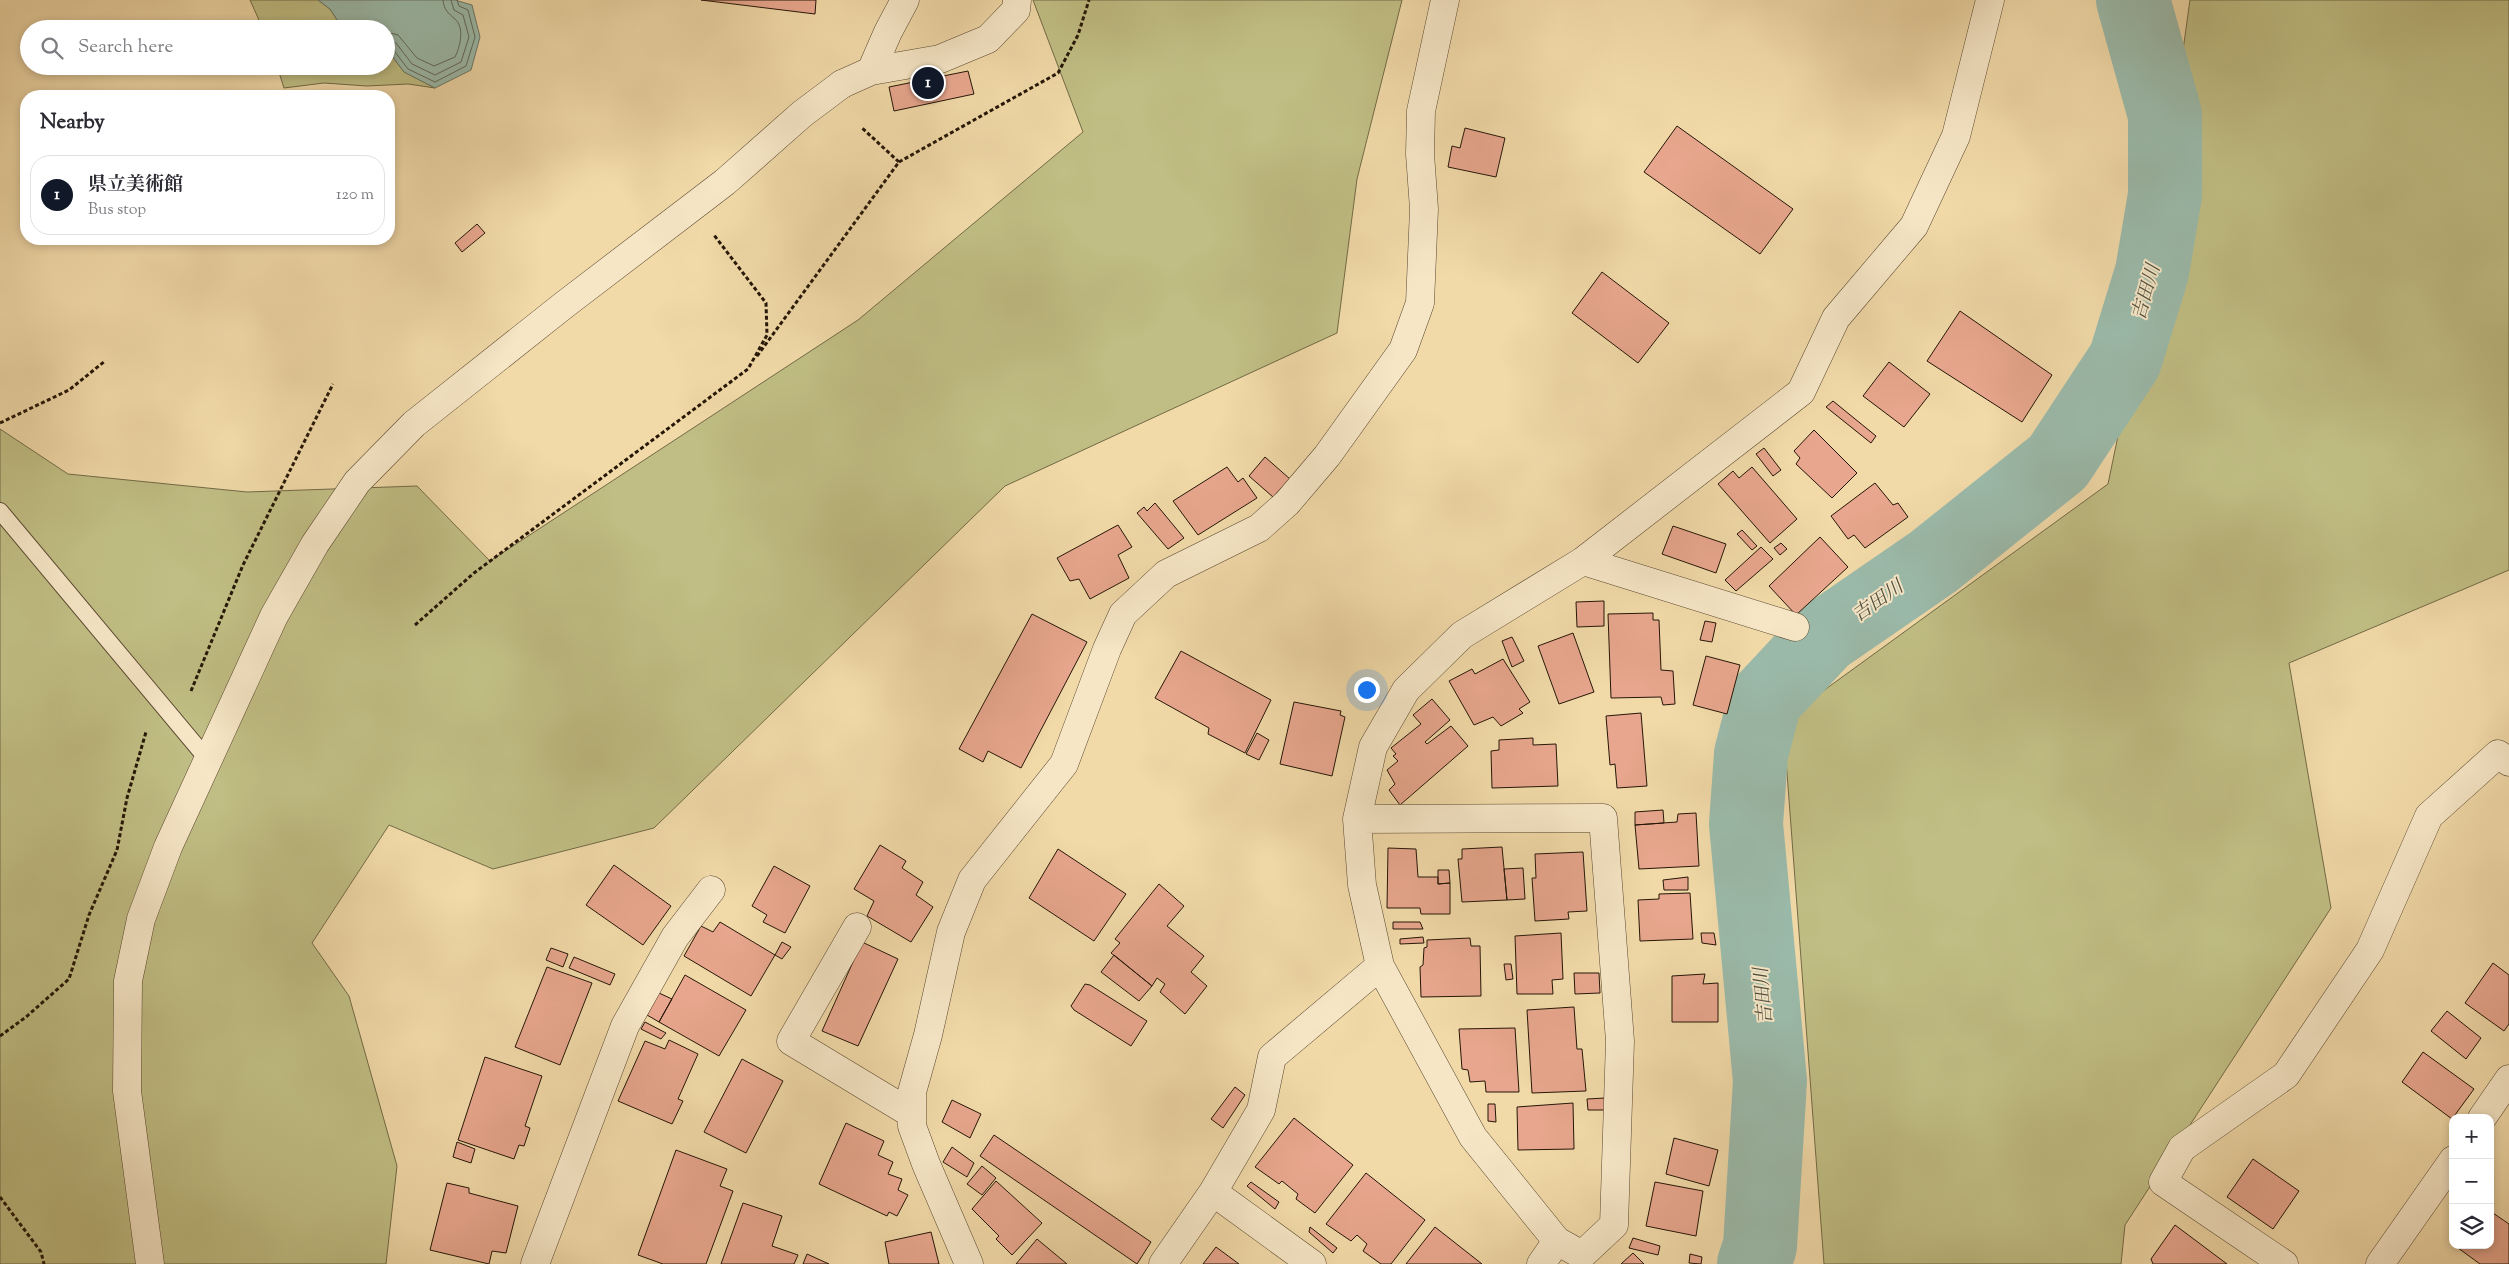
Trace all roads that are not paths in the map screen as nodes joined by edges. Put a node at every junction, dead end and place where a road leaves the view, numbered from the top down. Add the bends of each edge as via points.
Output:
1 (905, 0) edge
2 (1017, 0) edge
3 (1445, 0) edge
4 (1990, 0) edge
5 (871, 71) junction
6 (0, 511) edge
7 (1583, 561) junction
8 (1795, 627) dead end
9 (208, 760) junction
10 (2509, 762) edge
11 (1357, 820) junction
12 (711, 890) dead end
13 (857, 927) dead end
14 (1380, 966) junction
15 (2509, 1079) edge
16 (912, 1114) junction
17 (2485, 1114) edge
18 (2449, 1166) edge
19 (1213, 1192) junction
20 (1556, 1241) junction
21 (150, 1264) edge
22 (535, 1264) edge
23 (969, 1264) edge
24 (1163, 1264) edge
25 (1312, 1264) edge
26 (1540, 1264) edge
27 (2284, 1264) edge
28 (2380, 1264) edge

1 - 5 street
2 - 5 street via 1016,10 988,39 940,59
3 - 16 street via 1421,111 1424,209 1420,303 1403,350 1327,456 1280,509 1259,528 1166,574 1123,614 1106,649 1064,764 972,880 951,932 912,1092
4 - 7 street via 1956,136 1914,226 1836,318 1801,392
5 - 9 street via 842,84 802,114 725,182 414,424 356,482 315,544 274,616
6 - 9 lane
7 - 8 street
7 - 11 street via 1462,635 1406,690 1373,748
9 - 21 street via 168,847 141,919 128,981 126,1091
10 - 27 street via 2498,754 2429,816 2370,950 2286,1075 2182,1148 2163,1182
11 - 14 street via 1362,886
11 - 20 street via 1603,818 1620,1041 1614,1225 1582,1255
12 - 22 street via 675,937 625,1026
13 - 16 street via 791,1041
14 - 19 street via 1272,1057 1261,1110
14 - 20 street via 1473,1137
15 - 17 street
16 - 23 street via 912,1126 926,1164
18 - 28 street
19 - 24 street
19 - 25 street
20 - 26 street

